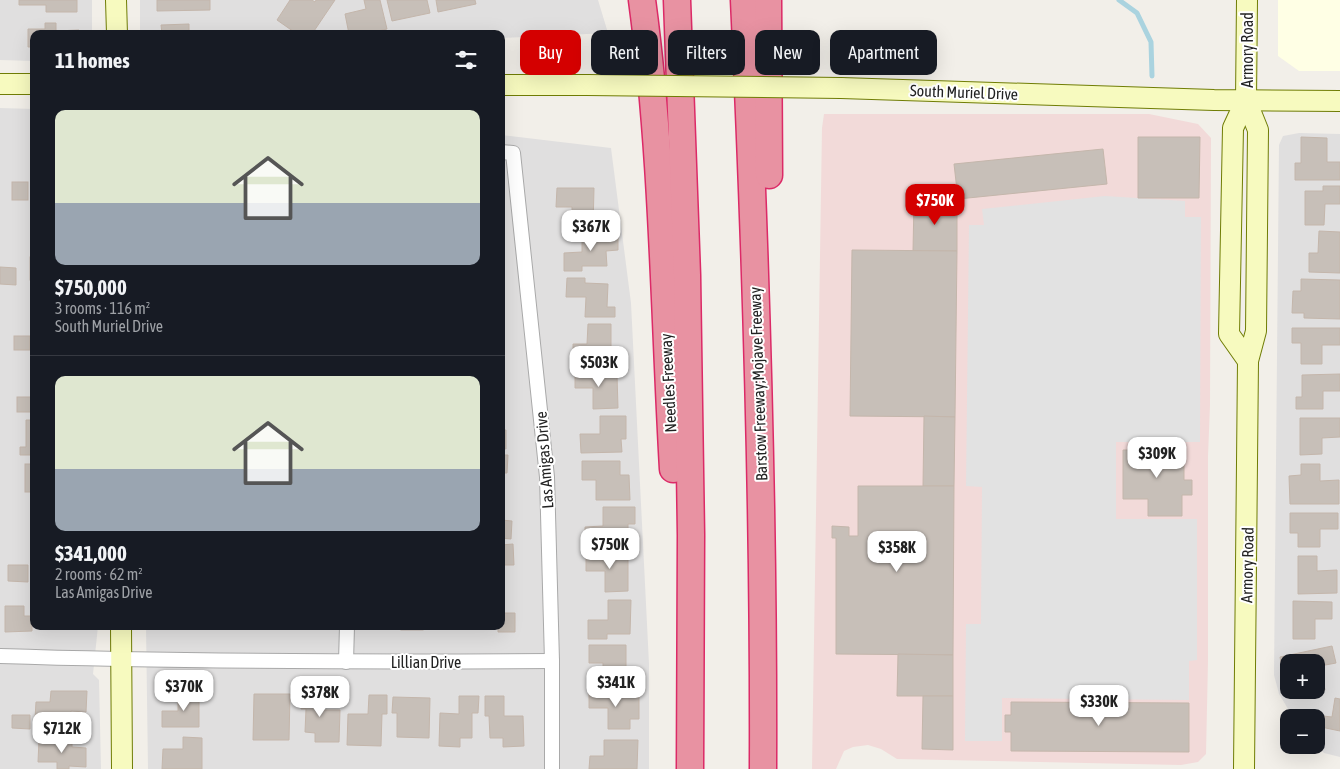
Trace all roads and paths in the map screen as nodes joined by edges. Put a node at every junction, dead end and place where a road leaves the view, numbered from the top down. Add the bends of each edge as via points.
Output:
1 (116, 0) edge
2 (642, 0) edge
3 (677, 0) edge
4 (744, 0) edge
5 (768, 0) edge
6 (1247, 0) edge
7 (117, 30) edge
8 (0, 84) edge
9 (30, 84) edge
10 (505, 85) edge
11 (1246, 100) junction
12 (1340, 101) edge
13 (507, 152) edge
14 (1248, 361) junction
15 (763, 588) junction
16 (121, 630) edge
17 (346, 630) edge
18 (0, 656) edge
19 (121, 660) junction
20 (552, 661) junction
21 (346, 662) junction
22 (690, 768) edge
23 (122, 769) edge
24 (552, 769) edge
25 (763, 769) edge
26 (1244, 769) edge

1 - 7 main road
2 - 22 highway, Needles Freeway via 657,160
3 - 22 highway via 687,275
4 - 15 highway, Barstow Freeway;Mojave Freeway
5 - 15 highway via 769,229
6 - 11 main road, Armory Road
8 - 9 main road
10 - 11 main road, South Muriel Drive, bridge via 840,88
11 - 12 main road, South Muriel Drive
11 - 14 main road, Armory Road via 1258,130 1256,331
11 - 14 main road, Armory Road via 1233,128 1229,334
13 - 20 street, Las Amigas Drive via 547,477
14 - 26 main road, Armory Road
15 - 25 highway, Barstow Freeway;Mojave Freeway
16 - 19 main road
17 - 21 street
18 - 19 street, Lillian Drive
19 - 21 street, Lillian Drive
19 - 23 main road
20 - 21 street, Lillian Drive
20 - 24 street, Las Amigas Drive

